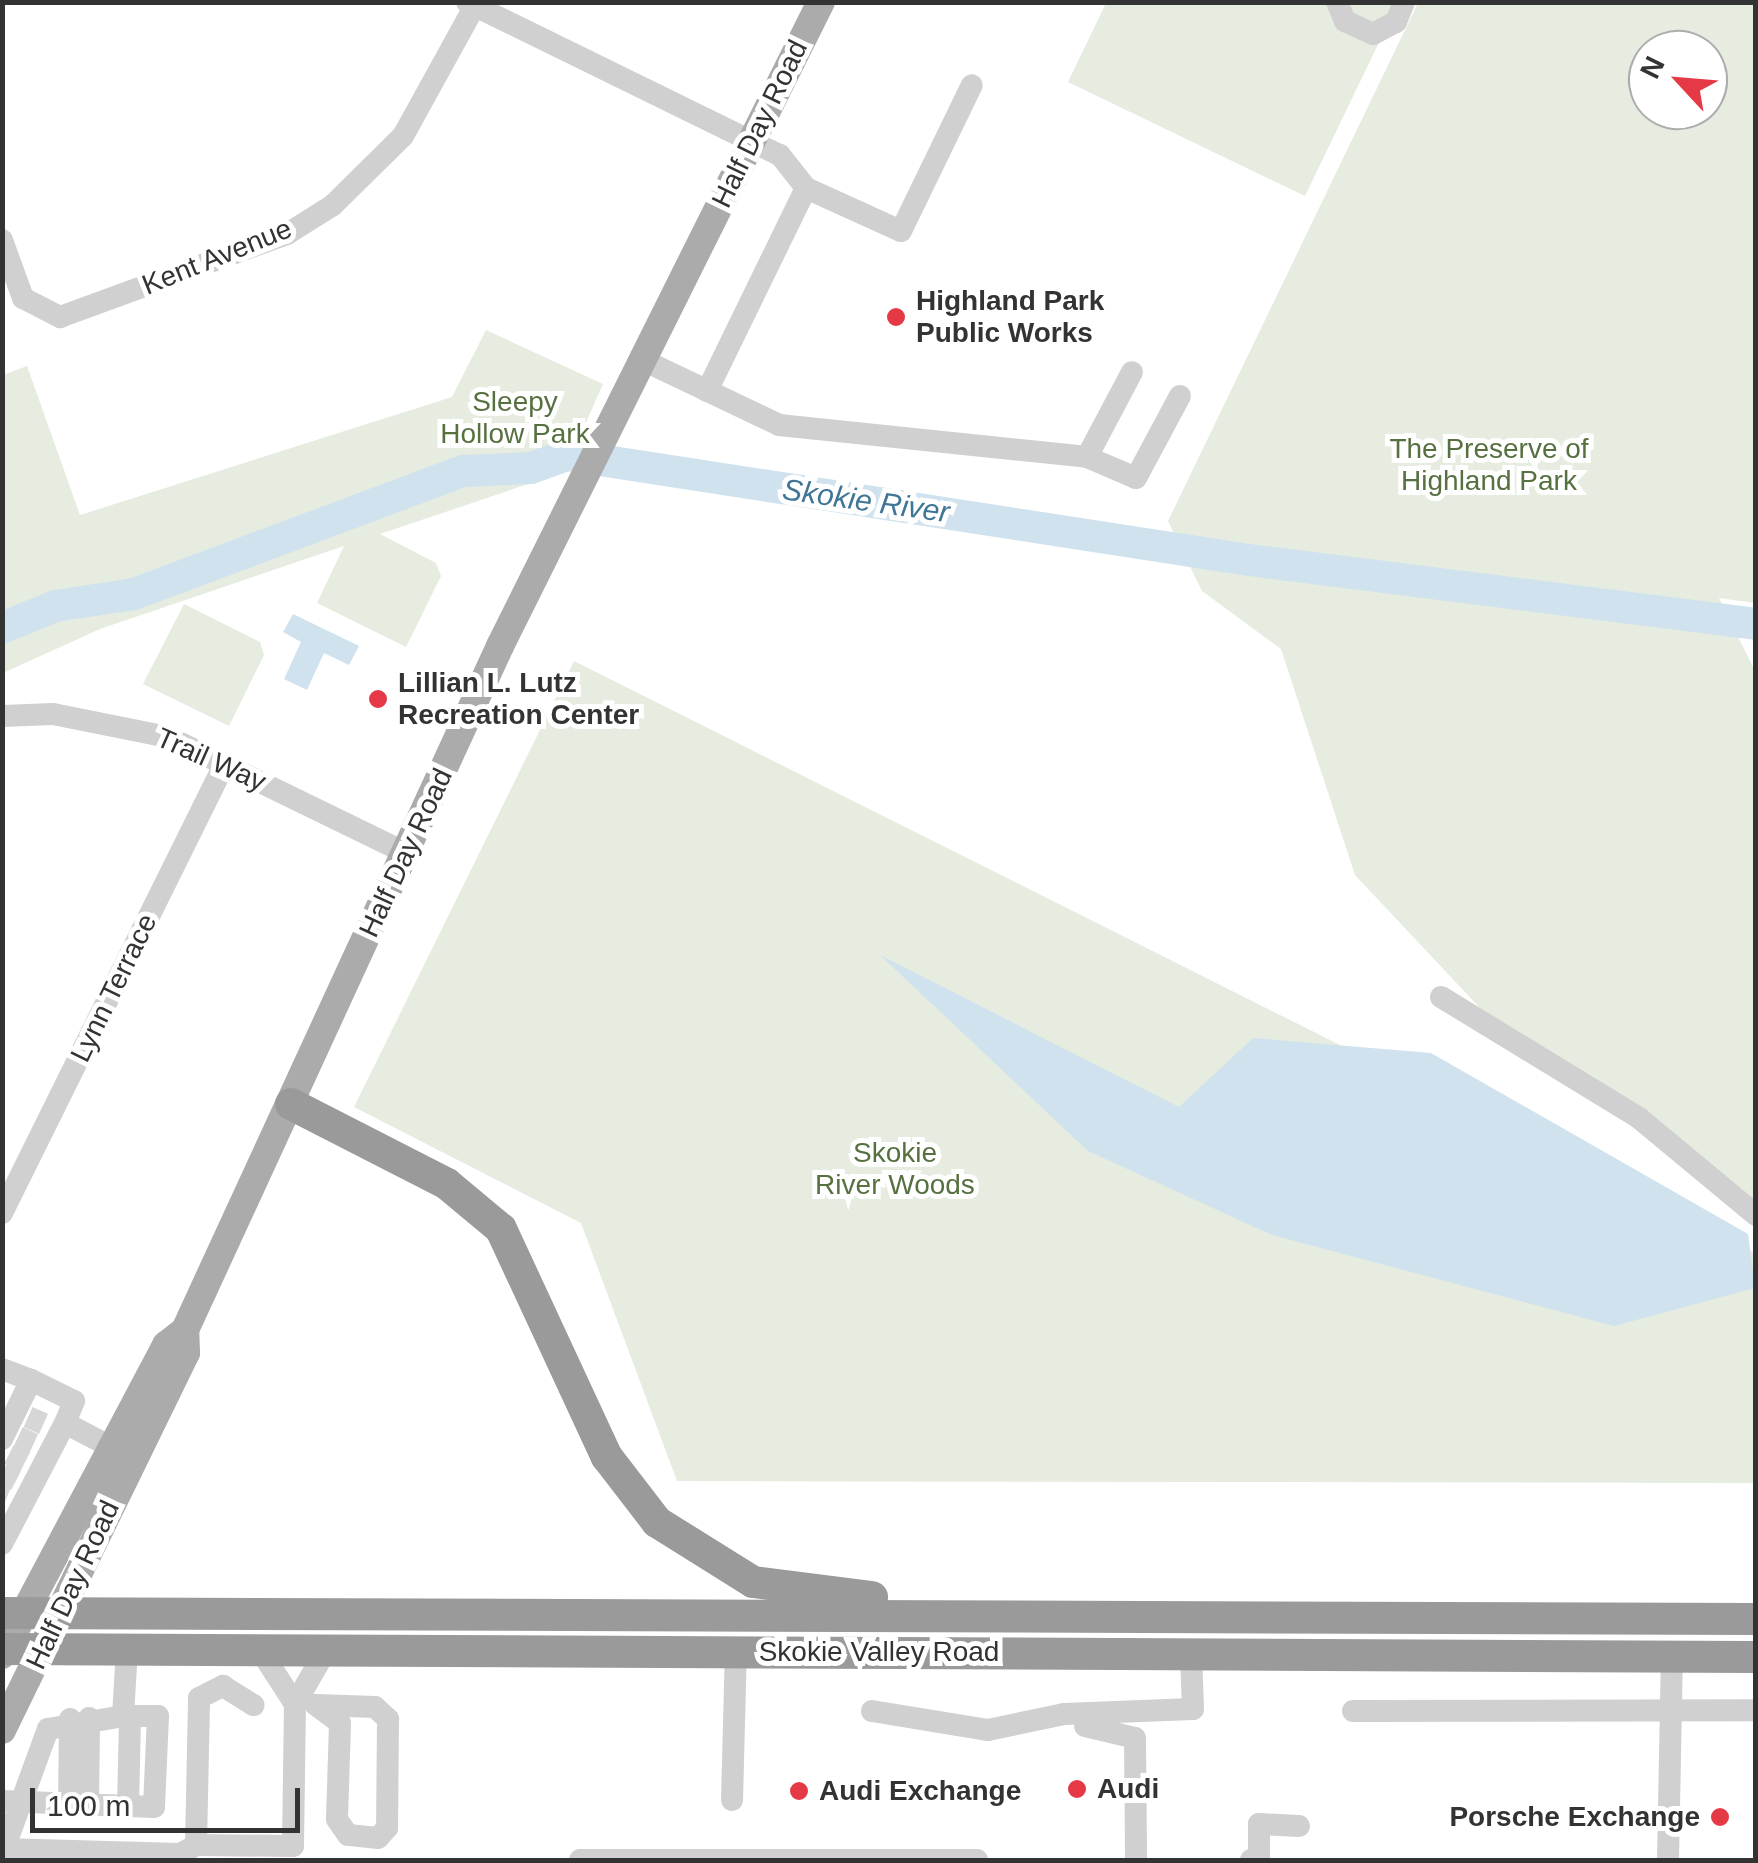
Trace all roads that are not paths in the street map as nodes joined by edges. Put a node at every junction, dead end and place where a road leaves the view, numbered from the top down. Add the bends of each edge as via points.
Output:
1 (821, 2) edge
2 (1337, 2) edge
3 (1404, 2) edge
4 (473, 4) edge
5 (972, 86) dead end
6 (752, 142) junction
7 (806, 188) junction
8 (2, 240) edge
9 (643, 360) junction
10 (1132, 372) dead end
11 (708, 391) junction
12 (1180, 396) dead end
13 (1087, 457) junction
14 (2, 716) edge
15 (225, 763) junction
16 (406, 852) junction
17 (1441, 996) dead end
18 (291, 1104) junction
19 (2, 1212) edge
20 (1756, 1215) edge
21 (185, 1330) junction
22 (2, 1369) edge
23 (30, 1380) junction
24 (114, 1448) junction
25 (22, 1469) edge
26 (30, 1613) edge
27 (1141, 1618) junction
28 (1756, 1619) edge
29 (45, 1649) junction
30 (126, 1650) junction
31 (260, 1650) junction
32 (326, 1650) junction
33 (4, 1651) edge
34 (736, 1652) junction
35 (1190, 1654) junction
36 (1672, 1657) junction
37 (1756, 1657) edge
38 (254, 1705) dead end
39 (306, 1705) junction
40 (1353, 1710) dead end
41 (1675, 1710) junction
42 (1756, 1710) edge
43 (872, 1711) dead end
44 (126, 1716) junction
45 (79, 1719) junction
46 (1036, 1722) junction
47 (2, 1730) edge
48 (732, 1800) dead end
49 (10, 1803) edge
50 (79, 1806) junction
51 (1300, 1826) dead end
52 (196, 1845) junction
53 (3, 1849) edge
54 (580, 1860) edge
55 (977, 1860) edge
56 (1136, 1860) edge
57 (1148, 1860) edge
58 (1251, 1860) edge
59 (1668, 1860) edge

1 - 6 main road, Half Day Road
2 - 3 street via 1345,21 1373,34 1396,22
4 - 6 street
4 - 8 street, Kent Avenue via 403,136 333,205 242,253 60,317 35,311
5 - 7 street via 901,232
6 - 7 street via 780,155
6 - 9 main road, Half Day Road
7 - 11 street
9 - 11 street
9 - 16 main road, Half Day Road
10 - 13 street
11 - 13 street via 778,425
12 - 13 street via 1136,478
14 - 15 street, Trail Way via 116,722
15 - 16 street, Trail Way
15 - 19 street, Lynn Terrace
16 - 18 main road, Half Day Road
17 - 20 street via 1639,1118
18 - 21 main road, Half Day Road
18 - 27 highway via 447,1184 501,1228 608,1457 690,1548 786,1589
21 - 24 main road, Half Day Road via 166,1345
21 - 26 main road, Half Day Road via 186,1353
22 - 23 street
23 - 25 street
23 - 25 street via 74,1401
24 - 25 street
24 - 26 main road, Half Day Road
26 - 27 highway, Skokie Valley Road
26 - 29 main road, Half Day Road
26 - 33 main road, Half Day Road
27 - 28 highway, Skokie Valley Road
29 - 30 highway, Skokie Valley Road
29 - 33 highway, Skokie Valley Road
29 - 47 main road, Half Day Road
30 - 31 highway, Skokie Valley Road
30 - 44 street
31 - 32 highway, Skokie Valley Road
31 - 39 street
32 - 34 highway, Skokie Valley Road
32 - 39 street
34 - 35 highway, Skokie Valley Road
34 - 48 street
35 - 36 highway, Skokie Valley Road
35 - 46 street via 1193,1709
36 - 37 highway, Skokie Valley Road
36 - 41 street
38 - 52 street via 223,1686 199,1698
39 - 39 street via 340,1723 336,1819 348,1835 378,1838 387,1828 388,1719 375,1707
39 - 52 street via 293,1846
40 - 41 street
41 - 42 street
41 - 59 street via 1667,1724
43 - 46 street via 939,1728
44 - 45 street
44 - 50 street via 158,1716 154,1807
45 - 49 street via 36,1744 36,1774
45 - 50 street
46 - 56 street via 1135,1738
49 - 50 street
49 - 53 street
51 - 58 street via 1258,1824 1259,1860
52 - 53 street via 180,1854
54 - 55 street
56 - 57 street

